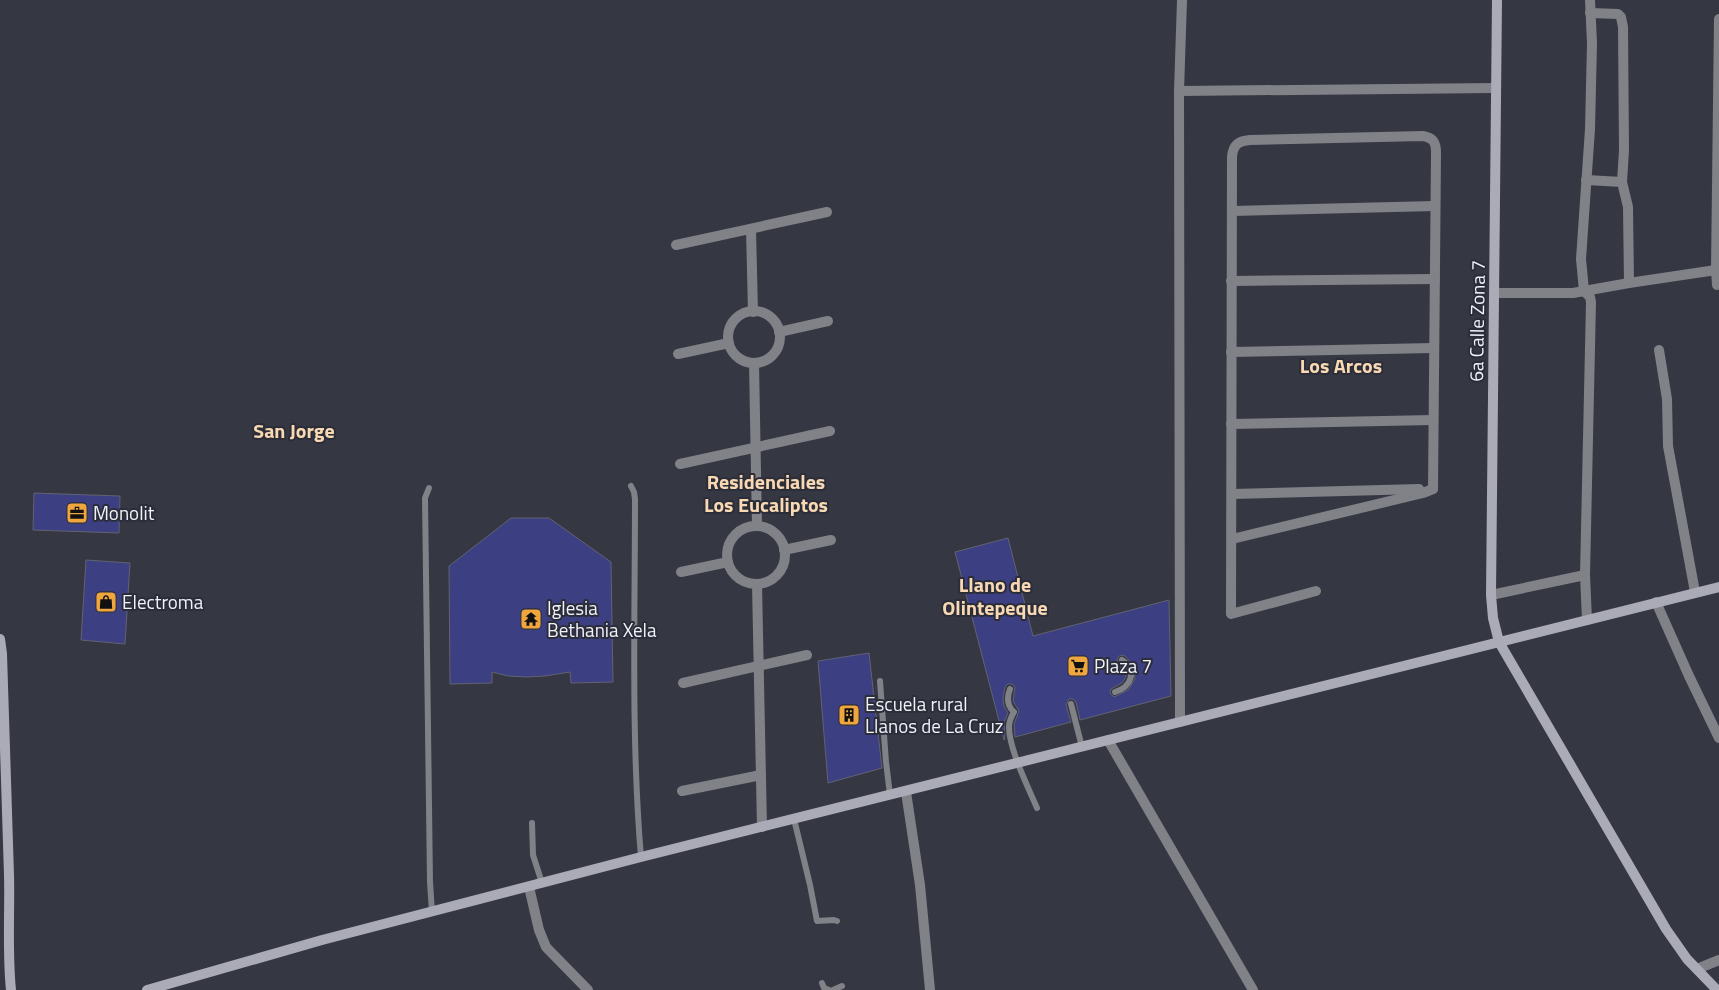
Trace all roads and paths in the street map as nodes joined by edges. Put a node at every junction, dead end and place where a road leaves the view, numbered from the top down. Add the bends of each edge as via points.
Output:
1 (1182, 0) edge
2 (1497, 0) edge
3 (1590, 0) edge
4 (1590, 13) junction
5 (1719, 19) edge
6 (1495, 88) junction
7 (1179, 92) junction
8 (1586, 180) junction
9 (1622, 182) junction
10 (1435, 206) junction
11 (1232, 211) junction
12 (827, 212) dead end
13 (751, 229) junction
14 (676, 245) dead end
15 (1716, 270) junction
16 (1435, 279) junction
17 (1231, 281) junction
18 (1629, 283) junction
19 (1718, 285) dead end
20 (1584, 291) junction
21 (1495, 293) junction
22 (753, 312) junction
23 (828, 321) dead end
24 (779, 332) junction
25 (729, 343) junction
26 (1434, 348) junction
27 (1659, 350) dead end
28 (1231, 352) junction
29 (678, 354) dead end
30 (754, 363) junction
31 (1433, 420) junction
32 (1231, 424) junction
33 (830, 431) dead end
34 (755, 447) junction
35 (680, 464) dead end
36 (631, 486) dead end
37 (429, 488) dead end
38 (1432, 489) junction
39 (1232, 494) junction
40 (756, 526) junction
41 (1232, 539) junction
42 (831, 540) dead end
43 (784, 550) junction
44 (728, 562) junction
45 (681, 572) dead end
46 (1585, 575) junction
47 (758, 584) junction
48 (1719, 587) edge
49 (1316, 591) dead end
50 (1695, 592) junction
51 (1491, 595) junction
52 (1656, 602) junction
53 (1587, 620) junction
54 (0, 639) edge
55 (1500, 642) junction
56 (807, 655) dead end
57 (1122, 660) dead end
58 (759, 666) junction
59 (880, 682) dead end
60 (682, 683) dead end
61 (1010, 689) dead end
62 (1115, 692) dead end
63 (1071, 704) dead end
64 (1180, 722) junction
65 (1719, 738) edge
66 (1108, 740) junction
67 (1082, 747) junction
68 (1018, 763) junction
69 (761, 775) junction
70 (682, 791) dead end
71 (906, 792) junction
72 (890, 795) junction
73 (1037, 808) dead end
74 (794, 819) junction
75 (532, 823) dead end
76 (762, 827) junction
77 (641, 857) junction
78 (542, 883) junction
79 (529, 887) junction
80 (432, 912) junction
81 (837, 921) dead end
82 (1719, 960) edge
83 (1697, 969) junction
84 (822, 983) dead end
85 (842, 986) dead end
86 (11, 990) edge
87 (147, 990) edge
88 (588, 990) edge
89 (828, 990) edge
90 (833, 990) edge
91 (930, 990) edge
92 (1253, 990) edge
93 (1717, 990) edge

1 - 7 street
2 - 6 main road, 6a Calle Zona 7
3 - 4 street
4 - 8 street via 1592,62
4 - 9 street via 1616,13 1622,19
5 - 15 street
6 - 7 street
6 - 21 main road, 6a Calle Zona 7
7 - 64 street
8 - 9 street
8 - 20 street via 1581,259
9 - 18 street via 1628,207
10 - 11 street
10 - 11 street via 1436,147 1429,137 1250,140 1237,143 1232,151
10 - 16 street
11 - 17 street
12 - 13 street
13 - 14 street
13 - 22 street
15 - 18 street
15 - 19 street
16 - 17 street
16 - 26 street
17 - 28 street
18 - 20 street
20 - 21 street
20 - 46 street via 1591,302
21 - 51 main road, 6a Calle Zona 7
22 - 24 street via 767,315
22 - 25 street via 739,316 733,322
23 - 24 street
24 - 30 street via 773,355
25 - 29 street
25 - 30 street via 738,357
26 - 28 street
26 - 31 street
27 - 50 street via 1667,400 1668,446
28 - 32 street
30 - 34 street
31 - 32 street
31 - 38 street
32 - 39 street
33 - 34 street
34 - 35 street
34 - 40 street
36 - 77 lane via 635,499 635,724
37 - 80 lane via 425,498
38 - 39 street
38 - 41 street
39 - 41 street
40 - 43 street via 777,536
40 - 44 street via 746,528 732,538
41 - 49 street via 1231,614
42 - 43 street
43 - 47 street via 780,570 774,577
44 - 45 street
44 - 47 street via 738,578
46 - 51 street
46 - 53 street
47 - 58 street
48 - 50 main road
50 - 52 main road
51 - 55 main road, 6a Calle Zona 7
52 - 53 main road
52 - 65 street
53 - 55 main road
54 - 86 main road via 7,770
55 - 64 main road
55 - 83 main road, 6a Calle Zona 7 via 1676,946
56 - 58 street
57 - 62 lane via 1129,668 1130,679 1126,687
58 - 60 street
58 - 69 street
59 - 72 lane
61 - 68 lane via 1008,700 1014,712 1009,726
63 - 67 lane
64 - 66 main road
66 - 67 main road
66 - 92 street
67 - 68 main road
68 - 71 main road
68 - 73 lane
69 - 70 street
69 - 76 street
71 - 72 main road
71 - 91 street via 920,885
72 - 74 main road
74 - 76 main road
74 - 81 lane via 817,921
75 - 78 lane via 533,855
76 - 77 main road
77 - 78 main road
78 - 79 main road
79 - 80 main road
79 - 88 street via 546,947
80 - 87 main road
82 - 83 street
83 - 93 main road, 6a Calle Zona 7
84 - 89 lane
85 - 90 lane

